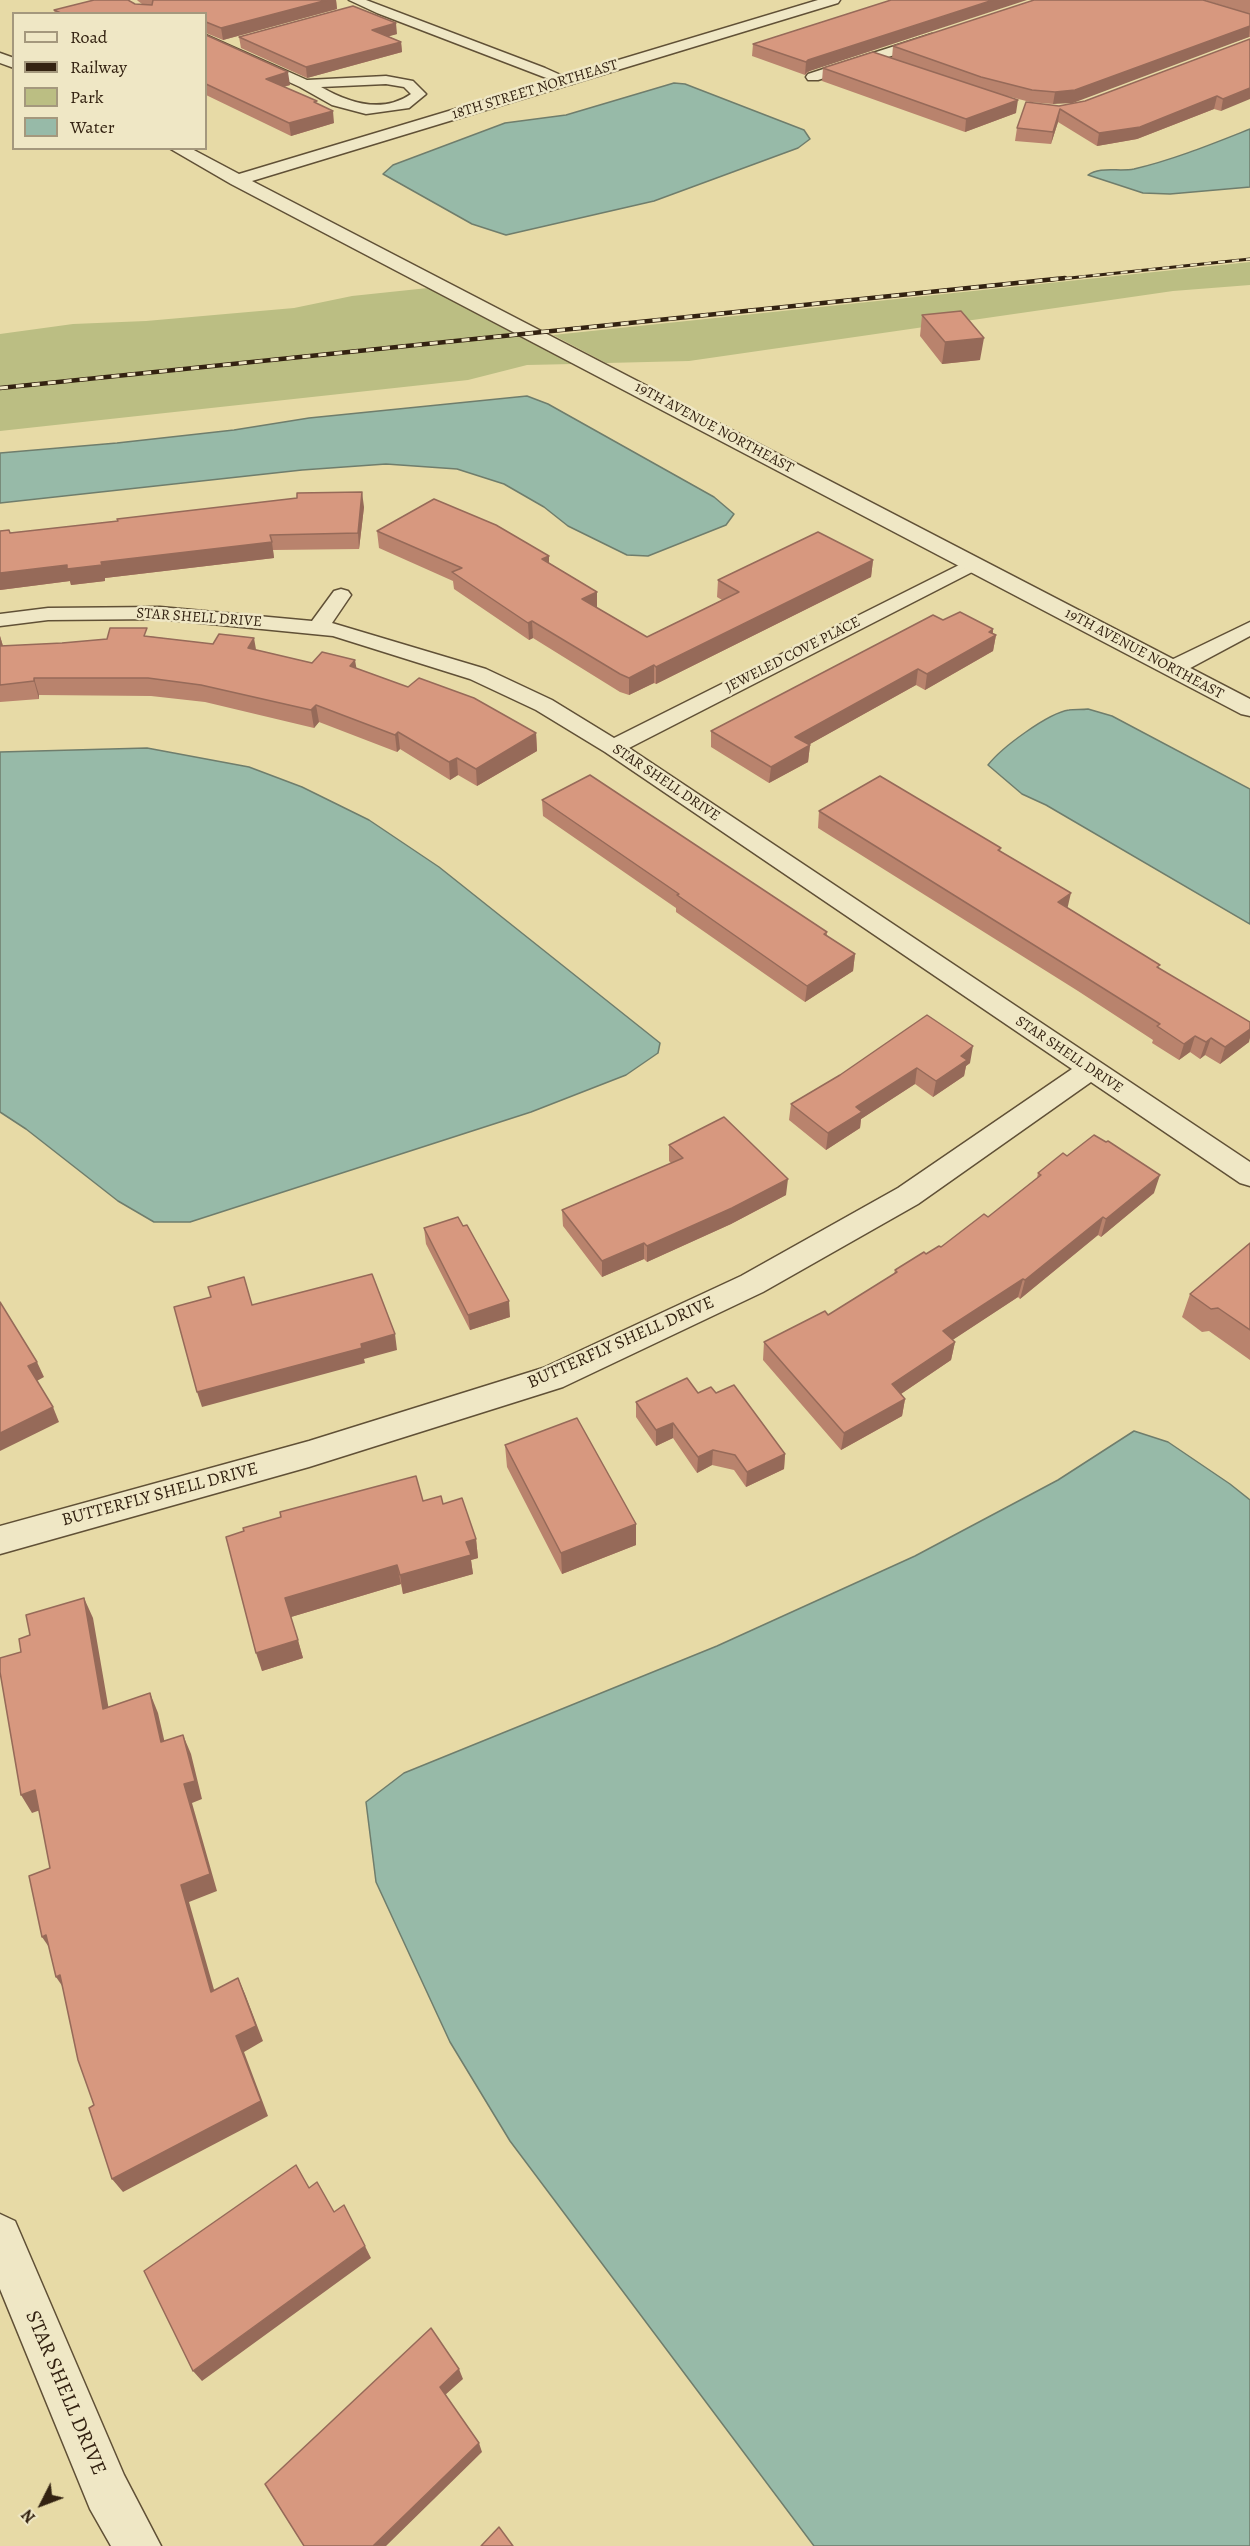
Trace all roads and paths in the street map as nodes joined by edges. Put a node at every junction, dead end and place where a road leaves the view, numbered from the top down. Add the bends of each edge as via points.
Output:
1 (355, 0) edge
2 (833, 0) edge
3 (371, 6) junction
4 (348, 12) edge
5 (949, 32) edge
6 (448, 38) junction
7 (207, 39) edge
8 (245, 40) edge
9 (222, 46) junction
10 (873, 58) junction
11 (895, 65) edge
12 (813, 77) edge
13 (567, 81) junction
14 (305, 84) junction
15 (545, 88) junction
16 (181, 150) edge
17 (237, 180) junction
18 (973, 564) junction
19 (341, 595) dead end
20 (0, 620) edge
21 (318, 628) junction
22 (1250, 628) edge
23 (1173, 668) junction
24 (1250, 709) edge
25 (612, 747) junction
26 (1090, 1070) junction
27 (1250, 1176) edge
28 (0, 1540) edge
29 (0, 2236) edge
30 (137, 2546) edge

1 - 3 street
2 - 13 street, 18TH STREET NORTHEAST
3 - 4 street
3 - 6 street
5 - 10 street
6 - 13 street via 491,50
6 - 15 street via 469,57
7 - 9 street
8 - 9 street
9 - 14 street
10 - 11 street
10 - 12 street
13 - 15 street, 18TH STREET NORTHEAST
14 - 14 street via 386,80 408,84 419,94 404,105 366,110 337,102
15 - 17 street, 18TH STREET NORTHEAST
16 - 17 street, 19TH AVENUE NORTHEAST
17 - 18 street, 19TH AVENUE NORTHEAST
18 - 23 street, 19TH AVENUE NORTHEAST
18 - 25 street, JEWELED COVE PLACE
19 - 21 street
20 - 21 street, STAR SHELL DRIVE via 48,614 160,613
21 - 25 street, STAR SHELL DRIVE via 478,674 544,705
22 - 23 street
23 - 24 street, 19TH AVENUE NORTHEAST
25 - 26 street, STAR SHELL DRIVE
26 - 27 street, STAR SHELL DRIVE
26 - 28 street, BUTTERFLY SHELL DRIVE via 908,1196 752,1284 552,1378 309,1454
29 - 30 street, STAR SHELL DRIVE via 106,2492

